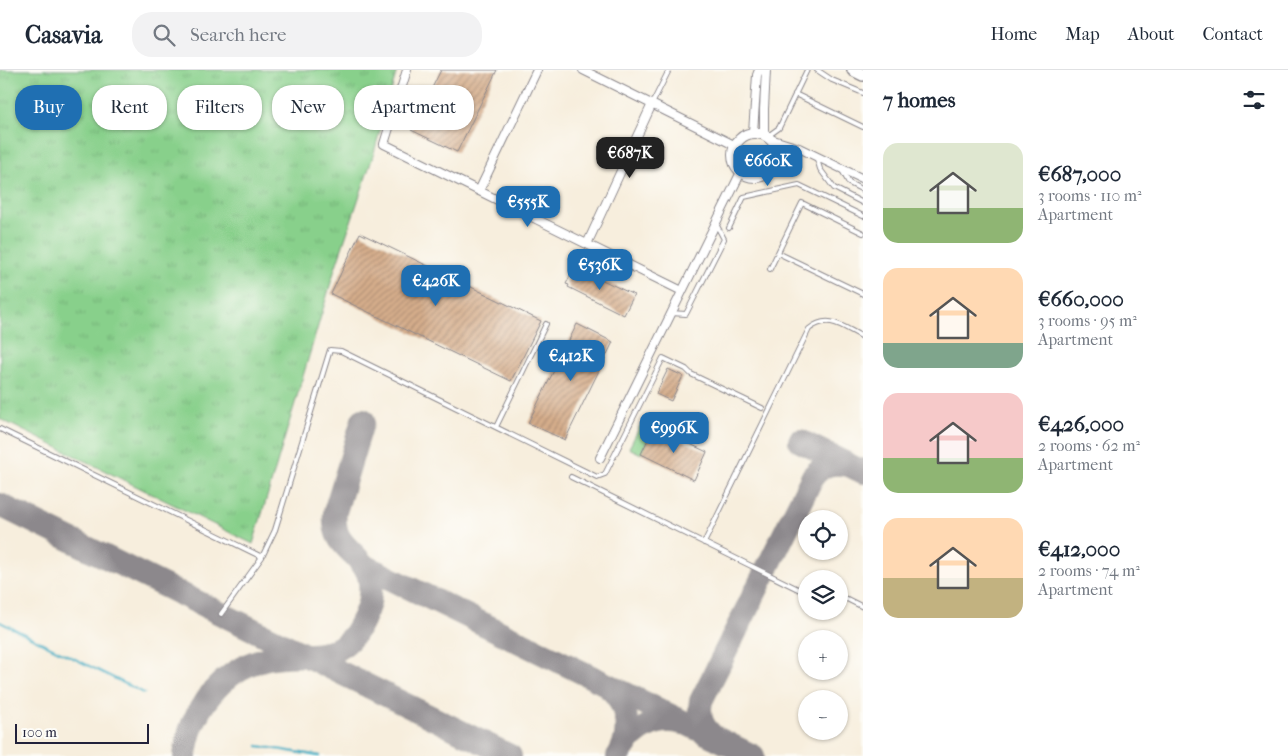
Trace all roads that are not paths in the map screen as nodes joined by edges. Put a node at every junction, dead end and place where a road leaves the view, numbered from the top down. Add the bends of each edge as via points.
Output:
1 (407, 70) edge
2 (537, 70) edge
3 (584, 70) edge
4 (669, 70) edge
5 (759, 70) edge
6 (766, 70) edge
7 (807, 70) edge
8 (817, 70) edge
9 (795, 94) junction
10 (863, 94) edge
11 (652, 104) junction
12 (863, 127) edge
13 (752, 132) junction
14 (767, 136) junction
15 (734, 145) junction
16 (799, 148) junction
17 (816, 156) junction
18 (777, 158) junction
19 (841, 168) junction
20 (741, 172) junction
21 (863, 179) edge
22 (478, 190) junction
23 (863, 190) edge
24 (863, 203) edge
25 (863, 216) edge
26 (716, 224) junction
27 (729, 228) dead end
28 (863, 233) edge
29 (587, 244) junction
30 (778, 253) junction
31 (770, 269) dead end
32 (682, 291) junction
33 (863, 294) edge
34 (671, 314) junction
35 (546, 324) dead end
36 (863, 337) edge
37 (762, 408) dead end
38 (496, 427) junction
39 (0, 428) edge
40 (600, 458) dead end
41 (582, 469) junction
42 (571, 477) dead end
43 (576, 480) junction
44 (704, 543) junction
45 (262, 557) junction
46 (798, 589) edge
47 (848, 600) edge
48 (863, 607) edge
49 (221, 614) dead end

1 - 22 street via 384,144
2 - 22 street
3 - 11 street
4 - 11 lane
5 - 13 street
6 - 14 street via 764,109
7 - 9 lane
8 - 10 lane
9 - 12 lane
9 - 14 lane via 779,128
11 - 15 street
11 - 29 street
13 - 14 street
13 - 15 street
14 - 16 street
14 - 18 street via 775,144
15 - 20 street via 733,160
16 - 17 street
16 - 18 street
17 - 19 street
17 - 24 lane via 820,169 834,188
18 - 20 street via 775,165 763,176 748,176
19 - 21 street
19 - 23 lane via 849,183
20 - 26 street
22 - 29 street
25 - 27 lane via 799,185 744,197
26 - 32 street
26 - 34 lane via 724,238 686,314
28 - 30 lane via 802,203
29 - 32 street
30 - 31 lane
30 - 33 lane
32 - 34 street
34 - 40 street
35 - 38 lane
36 - 44 lane via 830,321 818,322 809,329
37 - 41 lane via 663,358 605,474 597,477
38 - 41 lane
38 - 45 lane via 340,351 330,350 276,530
39 - 45 lane
41 - 43 lane
42 - 43 lane
43 - 44 lane
44 - 46 lane
45 - 49 lane
47 - 48 lane

